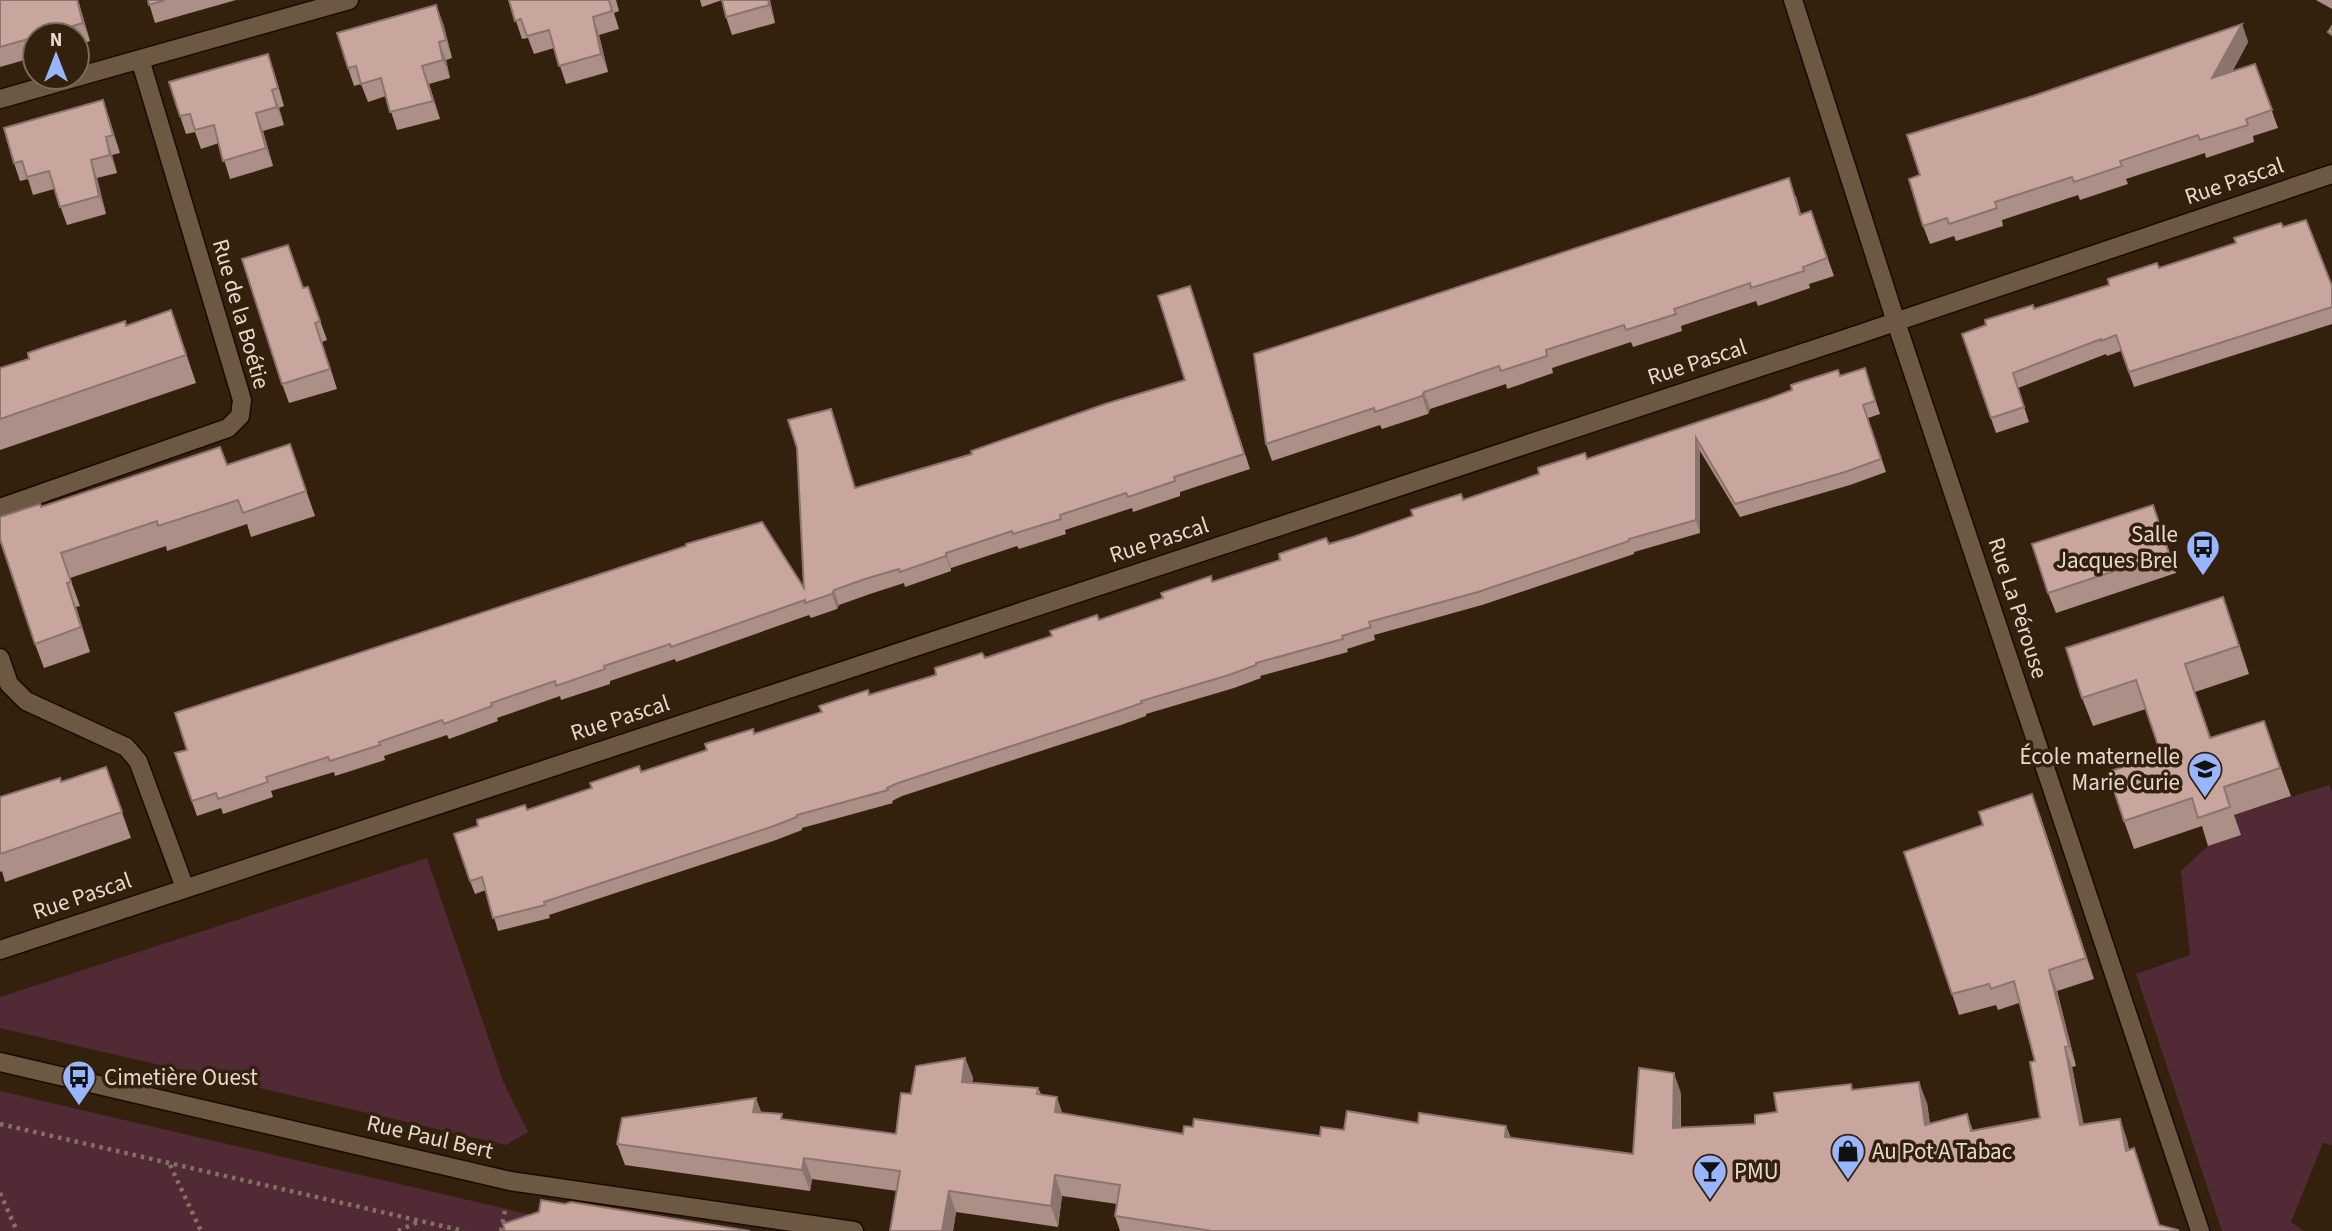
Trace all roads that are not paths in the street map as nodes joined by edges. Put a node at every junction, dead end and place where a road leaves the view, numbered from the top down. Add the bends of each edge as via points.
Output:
1 (349, 0) edge
2 (1793, 0) edge
3 (140, 59) junction
4 (91, 73) edge
5 (28, 91) edge
6 (0, 99) edge
7 (2332, 174) edge
8 (1896, 322) junction
9 (0, 508) edge
10 (0, 658) edge
11 (185, 888) junction
12 (0, 950) edge
13 (0, 1062) edge
14 (854, 1231) edge
15 (2200, 1231) edge

1 - 3 street
2 - 8 street, Rue La Pérouse
3 - 4 street
3 - 9 street, Rue de la Boétie via 242,400 240,416 228,428
5 - 6 street
7 - 8 street, Rue Pascal
8 - 11 street, Rue Pascal
8 - 15 street, Rue La Pérouse
10 - 11 street via 9,684 26,701 126,747 138,761
11 - 12 street, Rue Pascal
13 - 14 street, Rue Paul Bert via 510,1181

